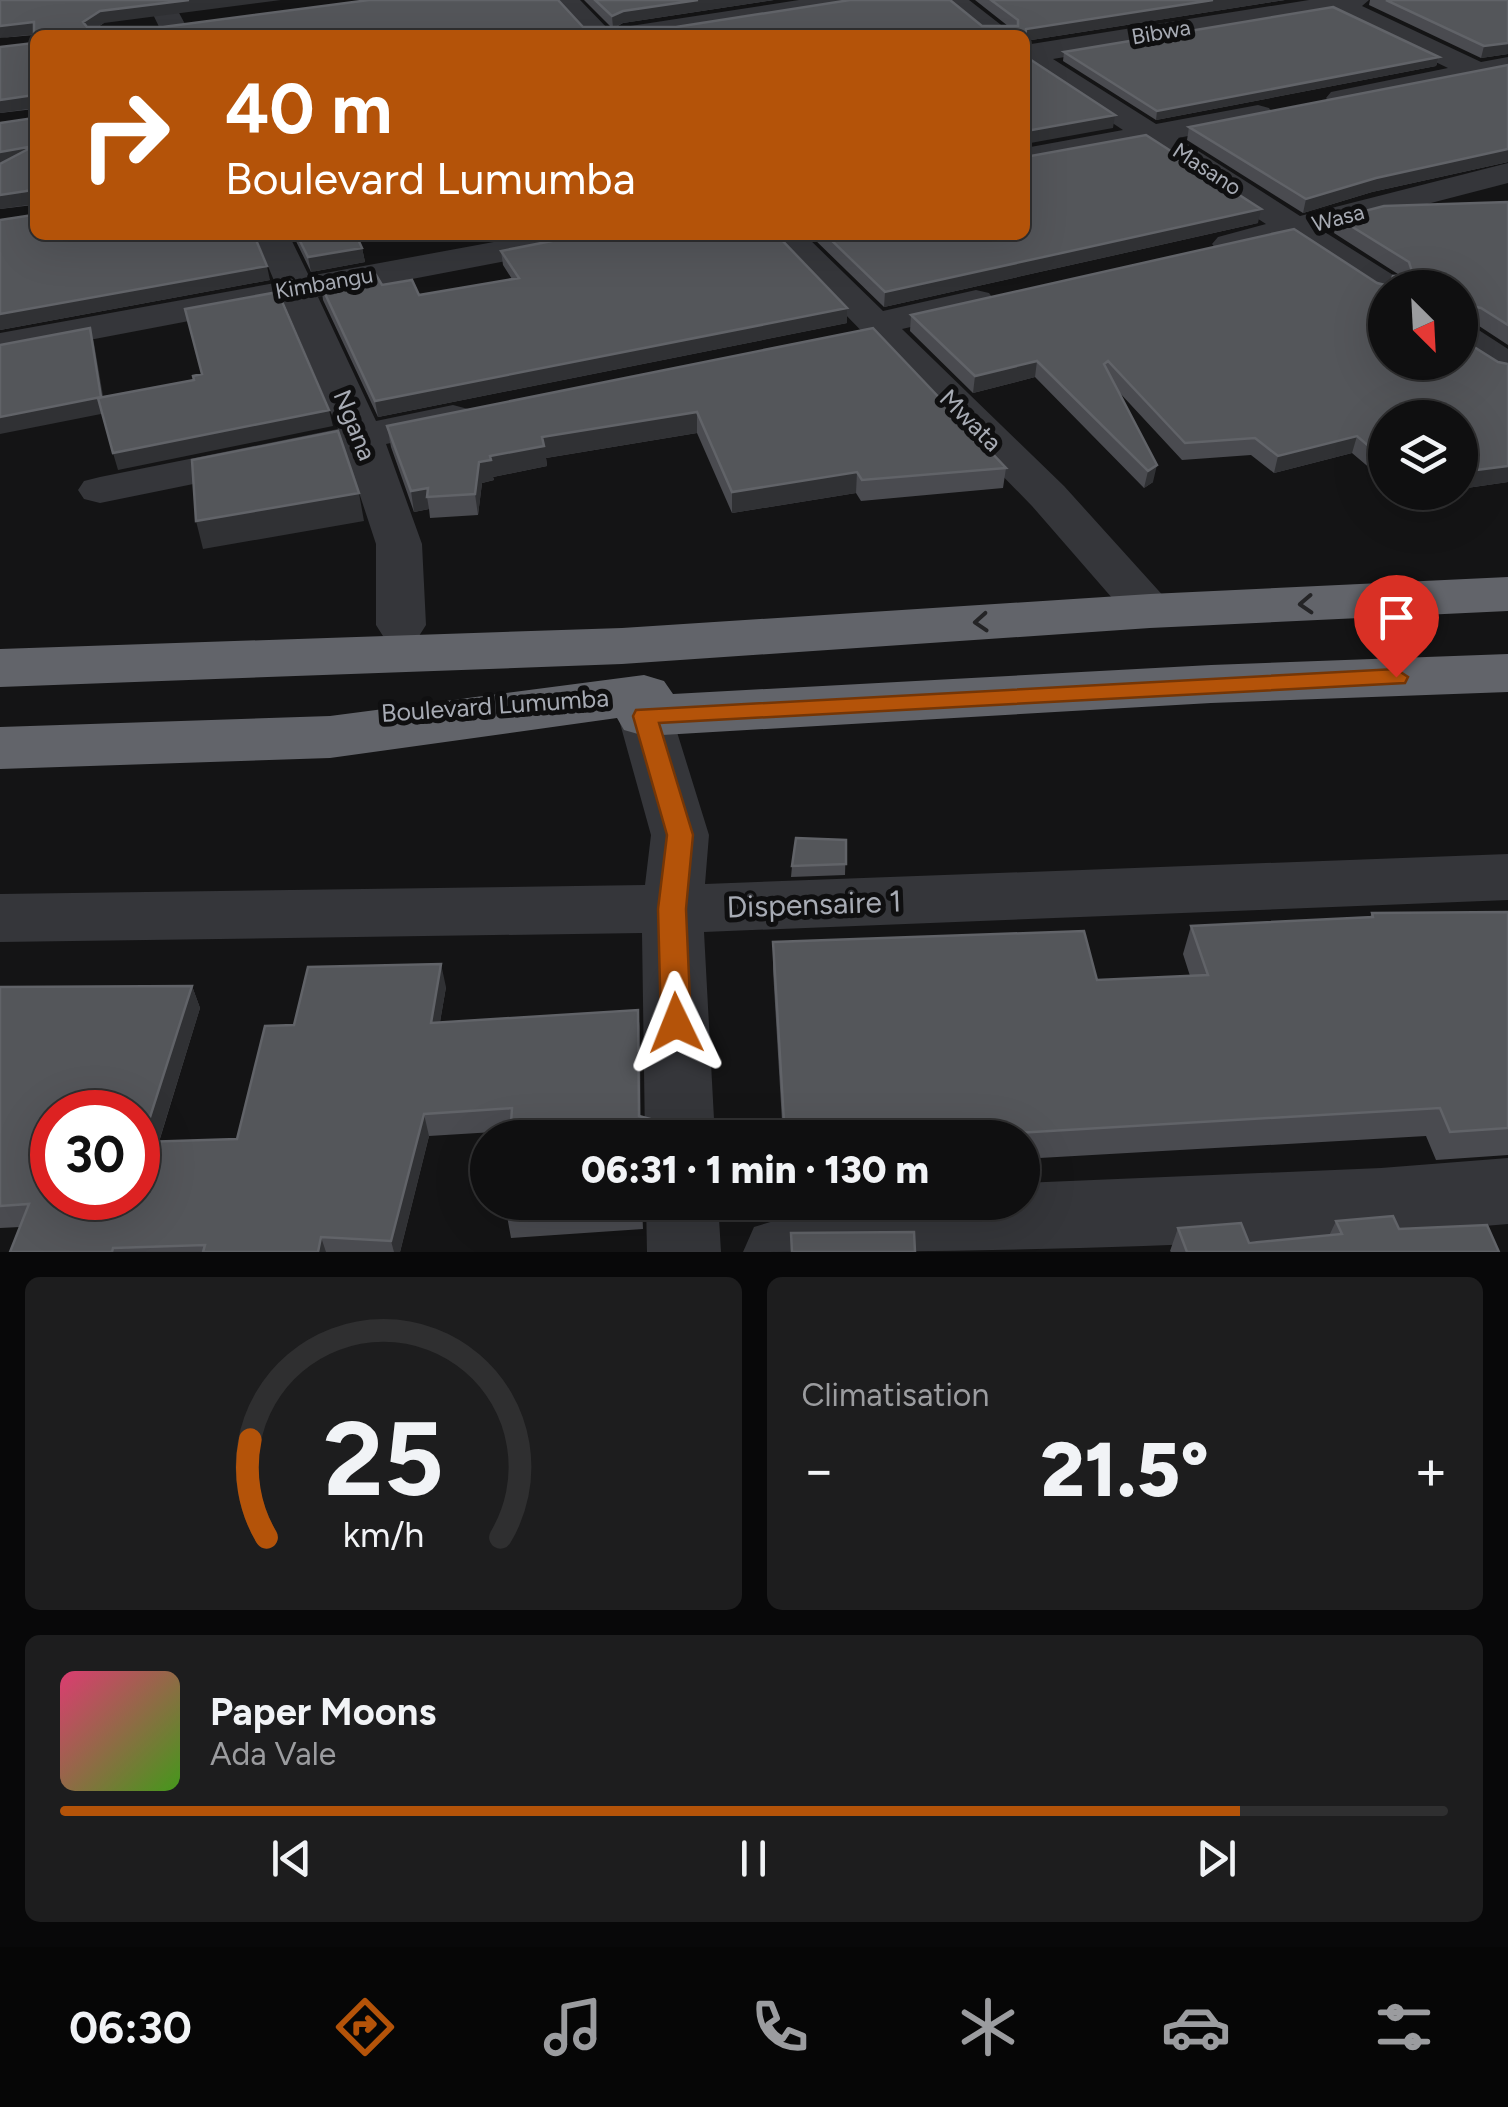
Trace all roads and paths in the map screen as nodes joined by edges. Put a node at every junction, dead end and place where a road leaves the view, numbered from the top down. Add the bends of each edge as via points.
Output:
1 (159, 0) edge
2 (565, 0) edge
3 (849, 0) edge
4 (952, 0) edge
5 (1339, 1) edge
6 (210, 21) edge
7 (138, 30) edge
8 (174, 30) edge
9 (594, 30) edge
10 (656, 30) edge
11 (993, 30) edge
12 (1030, 53) edge
13 (1030, 57) edge
14 (1508, 65) edge
15 (1477, 71) junction
16 (1154, 135) junction
17 (1030, 157) edge
18 (1508, 173) edge
19 (1300, 228) junction
20 (274, 240) edge
21 (561, 240) edge
22 (789, 240) edge
23 (1203, 250) edge
24 (1368, 274) edge
25 (295, 288) junction
26 (1009, 294) edge
27 (866, 331) junction
28 (0, 345) edge
29 (1478, 347) edge
30 (1508, 367) edge
31 (497, 410) edge
32 (362, 436) junction
33 (100, 490) dead end
34 (1508, 594) edge
35 (1150, 611) junction
36 (0, 640) edge
37 (392, 640) junction
38 (0, 668) edge
39 (1508, 673) edge
40 (637, 686) junction
41 (0, 726) edge
42 (0, 748) edge
43 (1508, 877) edge
44 (672, 909) junction
45 (0, 918) edge
46 (679, 1120) edge
47 (1508, 1191) edge
48 (683, 1220) edge
49 (684, 1252) edge
50 (780, 1252) edge

1 - 8 street
2 - 9 street
3 - 10 street
4 - 11 street
5 - 12 street, Bibwa
5 - 15 street
6 - 8 street
7 - 8 street
13 - 16 street, Masano
14 - 15 street
15 - 16 street
16 - 17 street
16 - 19 street, Masano
18 - 19 street, Wasa
19 - 23 street, Wasa
19 - 24 street, Masano
20 - 25 street, Ngana
21 - 25 street, Kimbangu
22 - 27 street, Mwata
25 - 28 street, Kimbangu
25 - 32 street, Ngana
26 - 27 street
27 - 35 street, Mwata via 1048,496
29 - 30 street
31 - 32 street
32 - 33 street
32 - 37 street, Ngana via 399,544
34 -> 35 highway, Boulevard Lumumba
35 -> 40 highway, Boulevard Lumumba
36 - 37 highway
37 - 38 highway, Boulevard Lumumba
37 - 40 highway, Boulevard Lumumba
39 - 40 highway, Boulevard Lumumba via 1210,684
40 - 41 highway, Boulevard Lumumba via 383,714
40 - 42 highway via 330,737
40 - 44 street via 680,835
43 - 44 street, Dispensaire 1
44 - 45 street, Dispensaire 1
44 - 46 street
47 - 50 street via 894,1224
48 - 49 street

